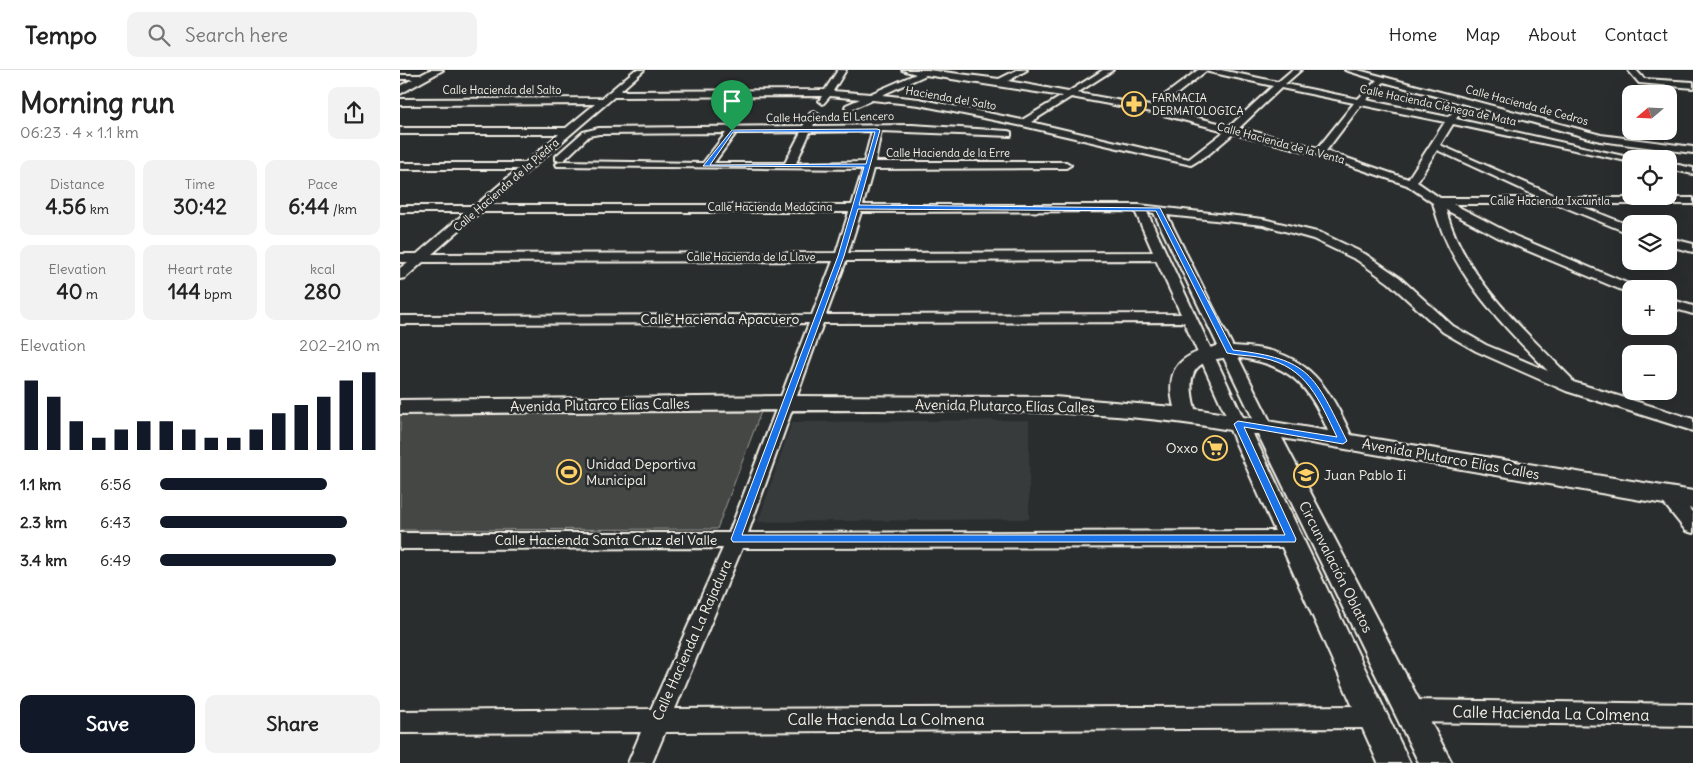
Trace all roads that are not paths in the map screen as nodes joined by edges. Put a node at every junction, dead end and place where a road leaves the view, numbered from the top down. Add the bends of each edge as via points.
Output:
1 (438, 70) edge
2 (640, 70) edge
3 (842, 70) edge
4 (906, 70) edge
5 (1023, 70) edge
6 (1109, 70) edge
7 (1203, 70) edge
8 (1208, 70) edge
9 (1297, 70) edge
10 (1349, 70) edge
11 (1632, 70) edge
12 (929, 71) edge
13 (1674, 75) dead end
14 (426, 76) junction
15 (400, 77) edge
16 (1383, 79) junction
17 (1000, 82) junction
18 (1278, 84) junction
19 (1689, 85) edge
20 (400, 91) edge
21 (1693, 91) edge
22 (826, 94) junction
23 (1070, 94) junction
24 (873, 96) junction
25 (608, 98) junction
26 (1461, 100) junction
27 (400, 102) edge
28 (1359, 102) junction
29 (820, 105) dead end
30 (849, 108) dead end
31 (1152, 109) junction
32 (814, 114) dead end
33 (1452, 122) junction
34 (1023, 123) junction
35 (1232, 129) junction
36 (877, 130) junction
37 (569, 131) junction
38 (732, 131) junction
39 (806, 131) junction
40 (400, 132) edge
41 (1008, 134) dead end
42 (1600, 138) junction
43 (1641, 145) junction
44 (1435, 146) junction
45 (1619, 150) junction
46 (1693, 150) edge
47 (1320, 152) junction
48 (1622, 152) edge
49 (1622, 157) edge
50 (560, 161) joint
51 (1066, 165) dead end
52 (400, 166) edge
53 (528, 166) junction
54 (706, 166) junction
55 (789, 166) junction
56 (867, 166) junction
57 (1677, 168) edge
58 (1693, 171) edge
59 (1411, 183) junction
60 (1677, 193) edge
61 (1438, 201) junction
62 (1558, 201) junction
63 (1691, 203) edge
64 (856, 207) junction
65 (478, 208) junction
66 (1139, 208) junction
67 (400, 209) edge
68 (1158, 209) junction
69 (1622, 226) edge
70 (1677, 244) edge
71 (1693, 248) edge
72 (841, 256) junction
73 (1162, 256) junction
74 (400, 258) edge
75 (420, 258) junction
76 (400, 276) edge
77 (1622, 286) edge
78 (1677, 305) edge
79 (1693, 310) edge
80 (1190, 318) junction
81 (817, 319) junction
82 (400, 320) edge
83 (1230, 352) junction
84 (1207, 354) junction
85 (1571, 387) junction
86 (786, 403) junction
87 (400, 407) edge
88 (1186, 415) junction
89 (1238, 424) junction
90 (1693, 425) edge
91 (1266, 429) junction
92 (1343, 441) junction
93 (1668, 496) junction
94 (1693, 500) edge
95 (1693, 526) edge
96 (736, 539) junction
97 (1291, 539) junction
98 (400, 541) edge
99 (1409, 711) junction
100 (1693, 715) edge
101 (1373, 716) junction
102 (657, 720) junction
103 (400, 722) edge
104 (640, 763) edge
105 (1394, 763) edge
106 (1436, 763) edge

1 - 14 street
2 - 25 street, Calle Hacienda de la Piedra
3 - 22 street
4 - 12 street, Calle Hacienda de la Venta
5 - 17 street
6 - 23 street
7 - 31 street
8 - 18 street, Calle Hacienda Ciénega de Mata
9 - 18 street
10 - 16 street, Calle Hacienda de Cedros
11 - 19 street via 1642,81
12 - 17 street, Calle Hacienda de la Venta
12 - 24 street
13 - 19 street
14 - 15 street
14 - 20 street
16 - 26 street, Calle Hacienda de Cedros
16 - 28 street
17 - 23 street, Calle Hacienda de la Venta
18 - 28 street, Calle Hacienda Ciénega de Mata
18 - 35 street
19 - 21 street
22 - 24 street, Hacienda del Salto
22 - 25 street, Hacienda del Salto
22 - 29 street
23 - 31 street, Calle Hacienda de la Venta
23 - 34 street
24 - 30 street
24 - 34 street, Hacienda del Salto
25 - 27 street, Calle Hacienda del Salto
25 - 37 street, Calle Hacienda de la Piedra
26 - 33 street
26 - 42 street, Calle Hacienda de Cedros
28 - 33 street, Calle Hacienda Ciénega de Mata
28 - 47 street
31 - 35 street, Calle Hacienda de la Venta
32 - 39 street
33 - 44 street
33 - 49 street, Calle Hacienda Ciénega de Mata
34 - 35 street, Hacienda del Salto via 1191,162
35 - 47 street, Calle Hacienda de la Venta
36 - 39 street, Calle Hacienda El Lencero
36 - 41 street, Calle Hacienda El Lencero via 912,128
36 - 56 street, Calle Hacienda La Rajadura
37 - 40 street
37 - 53 street, Calle Hacienda de la Piedra
38 - 39 street, Calle Hacienda El Lencero
38 - 50 street, Calle Hacienda El Lencero via 592,132 586,134
38 - 54 street
39 - 55 street
42 - 43 street, Calle Hacienda de Cedros
42 - 45 street
43 - 45 street, Calle Hacienda de Cedros
43 - 46 street, Calle Hacienda de Cedros
44 - 59 street
44 - 62 street
45 - 48 street
47 - 59 street, Calle Hacienda de la Venta
50 - 54 street, Calle Hacienda de la Erre
51 - 56 street, Calle Hacienda de la Erre
52 - 53 street
53 - 65 street, Calle Hacienda de la Piedra
54 - 55 street, Calle Hacienda de la Erre
55 - 56 street, Calle Hacienda de la Erre
56 - 64 street, Calle Hacienda La Rajadura
57 - 58 street
59 - 61 street, Calle Hacienda de la Venta
60 - 63 street
61 - 62 street, Calle Hacienda Ixcuintla
61 - 77 street, Calle Hacienda de la Venta via 1565,263
61 - 85 street via 1441,219 1476,285
62 - 63 street, Calle Hacienda Ixcuintla
62 - 69 street
64 - 65 street, Calle Hacienda Medocina
64 - 66 street, Calle Hacienda Medocina
64 - 72 street, Calle Hacienda La Rajadura
65 - 67 street, Calle Hacienda Medocina
65 - 75 street, Calle Hacienda de la Piedra
66 - 68 street, Calle Hacienda Medocina
66 - 73 street, Circunvalación Oblatos
68 - 83 street, Circunvalación Oblatos
68 - 85 street, Calle Hacienda Medocina via 1263,222 1331,242 1361,257 1394,280 1448,329 1481,348
70 - 71 street
72 - 73 street, Calle Hacienda de la Llave
72 - 75 street, Calle Hacienda de la Llave
72 - 81 street, Calle Hacienda La Rajadura
73 - 80 street, Circunvalación Oblatos
74 - 75 street, Calle Hacienda de la Llave
75 - 76 street, Calle Hacienda de la Piedra
78 - 79 street
80 - 81 street, Calle Hacienda Apacuero
80 - 84 street, Circunvalación Oblatos
81 - 82 street, Calle Hacienda Apacuero
81 - 86 street, Calle Hacienda La Rajadura
83 - 84 street
83 - 91 street, Circunvalación Oblatos
83 - 92 street via 1282,361 1300,371 1318,390
84 - 88 street via 1196,357 1180,378
84 - 89 street, Circunvalación Oblatos
85 - 90 street, Calle Hacienda Medocina
86 - 87 street, Avenida Plutarco Elías Calles
86 - 88 street, Avenida Plutarco Elías Calles via 1054,404
86 - 96 street, Calle Hacienda La Rajadura
88 - 89 street, Avenida Plutarco Elías Calles
89 - 91 street, Avenida Plutarco Elías Calles
89 - 97 street, Circunvalación Oblatos
91 - 92 street, Avenida Plutarco Elías Calles
91 - 99 street, Circunvalación Oblatos
92 - 93 street, Avenida Plutarco Elías Calles
93 - 94 street, Avenida Plutarco Elías Calles
93 - 95 street
96 - 97 street, Calle Hacienda Santa Cruz del Valle
96 - 98 street, Calle Hacienda Santa Cruz del Valle
96 - 102 street, Calle Hacienda La Rajadura
97 - 101 street, Circunvalación Oblatos
99 - 100 street, Calle Hacienda La Colmena
99 - 106 street, Circunvalación Oblatos
101 - 102 street, Calle Hacienda La Colmena
101 - 105 street, Circunvalación Oblatos
102 - 103 street, Calle Hacienda La Colmena
102 - 104 street, Calle Hacienda La Rajadura

